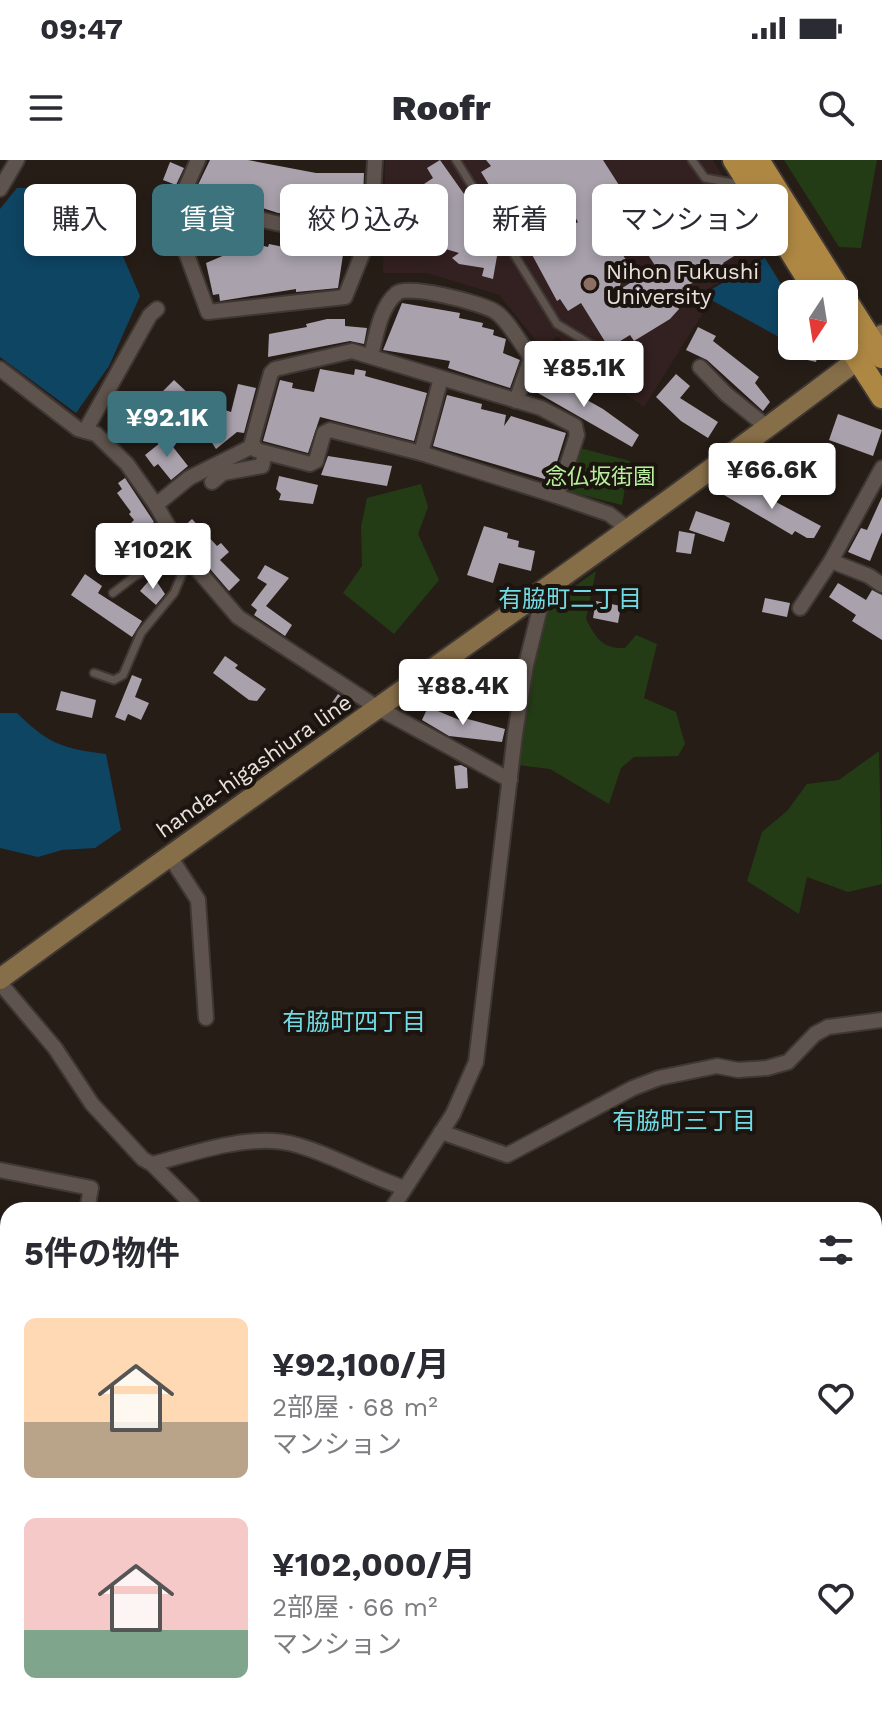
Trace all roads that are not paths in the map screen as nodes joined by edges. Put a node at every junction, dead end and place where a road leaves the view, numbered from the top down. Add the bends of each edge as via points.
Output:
1 (17, 160) edge
2 (198, 160) edge
3 (375, 160) edge
4 (456, 160) edge
5 (692, 160) edge
6 (734, 160) edge
7 (758, 160) edge
8 (189, 184) edge
9 (374, 184) edge
10 (739, 184) edge
11 (749, 184) edge
12 (0, 189) edge
13 (788, 247) edge
14 (187, 256) edge
15 (361, 256) edge
16 (808, 280) edge
17 (833, 280) edge
18 (157, 309) dead end
19 (858, 316) edge
20 (879, 345) edge
21 (371, 356) junction
22 (858, 359) edge
23 (857, 360) joint
24 (618, 361) dead end
25 (700, 367) dead end
26 (0, 369) edge
27 (441, 378) junction
28 (882, 397) edge
29 (516, 401) junction
30 (767, 427) junction
31 (85, 431) junction
32 (258, 450) junction
33 (421, 453) junction
34 (882, 468) edge
35 (212, 482) dead end
36 (557, 496) junction
37 (156, 505) junction
38 (627, 528) junction
39 (186, 557) junction
40 (831, 561) junction
41 (882, 585) edge
42 (544, 592) junction
43 (113, 593) dead end
44 (800, 608) dead end
45 (94, 673) dead end
46 (378, 708) junction
47 (510, 780) junction
48 (169, 855) junction
49 (0, 981) edge
50 (206, 1018) dead end
51 (882, 1020) edge
52 (441, 1132) junction
53 (152, 1164) junction
54 (0, 1170) edge
55 (405, 1188) junction
56 (88, 1202) edge
57 (190, 1202) edge
58 (396, 1202) edge

1 - 12 street
2 - 8 street
3 - 9 street
4 - 24 lane via 557,324
5 - 10 lane via 705,178
6 - 11 main road
7 - 17 main road
13 - 16 main road
14 - 15 street via 208,312 345,297
18 - 31 street
19 - 20 main road
20 - 22 main road, handa-higashiura line
21 - 27 street
21 - 29 street via 382,314 397,292 443,295 495,311 529,354
21 - 32 street via 347,351 275,369
23 - 28 main road
23 - 30 main road, handa-higashiura line
25 - 30 street
26 - 31 street
27 - 29 street
27 - 33 street
29 - 36 street via 575,426 577,435
30 - 38 main road, handa-higashiura line
31 - 37 street via 96,434 127,464
32 - 33 street via 310,464 330,430
32 - 35 street via 262,466 223,473
32 - 37 street via 189,478
33 - 36 street
34 - 40 street
36 - 38 street via 609,514
37 - 39 street
38 - 42 main road, handa-higashiura line
39 - 43 lane via 135,576
39 - 45 lane via 174,593 141,633 123,675 114,680
39 - 46 street via 238,617
40 - 41 street
40 - 44 street
42 - 46 main road, handa-higashiura line
42 - 47 street via 526,665
46 - 47 street
46 - 48 main road, handa-higashiura line
47 - 52 street via 476,1062
48 - 49 main road, handa-higashiura line
48 - 50 street via 198,900
49 - 53 street via 92,1104
51 - 52 street via 828,1027 788,1062 767,1068 717,1066 659,1078 507,1155
52 - 55 street
53 - 55 street via 239,1143 275,1141
53 - 57 street
54 - 56 street via 91,1188
55 - 58 street

